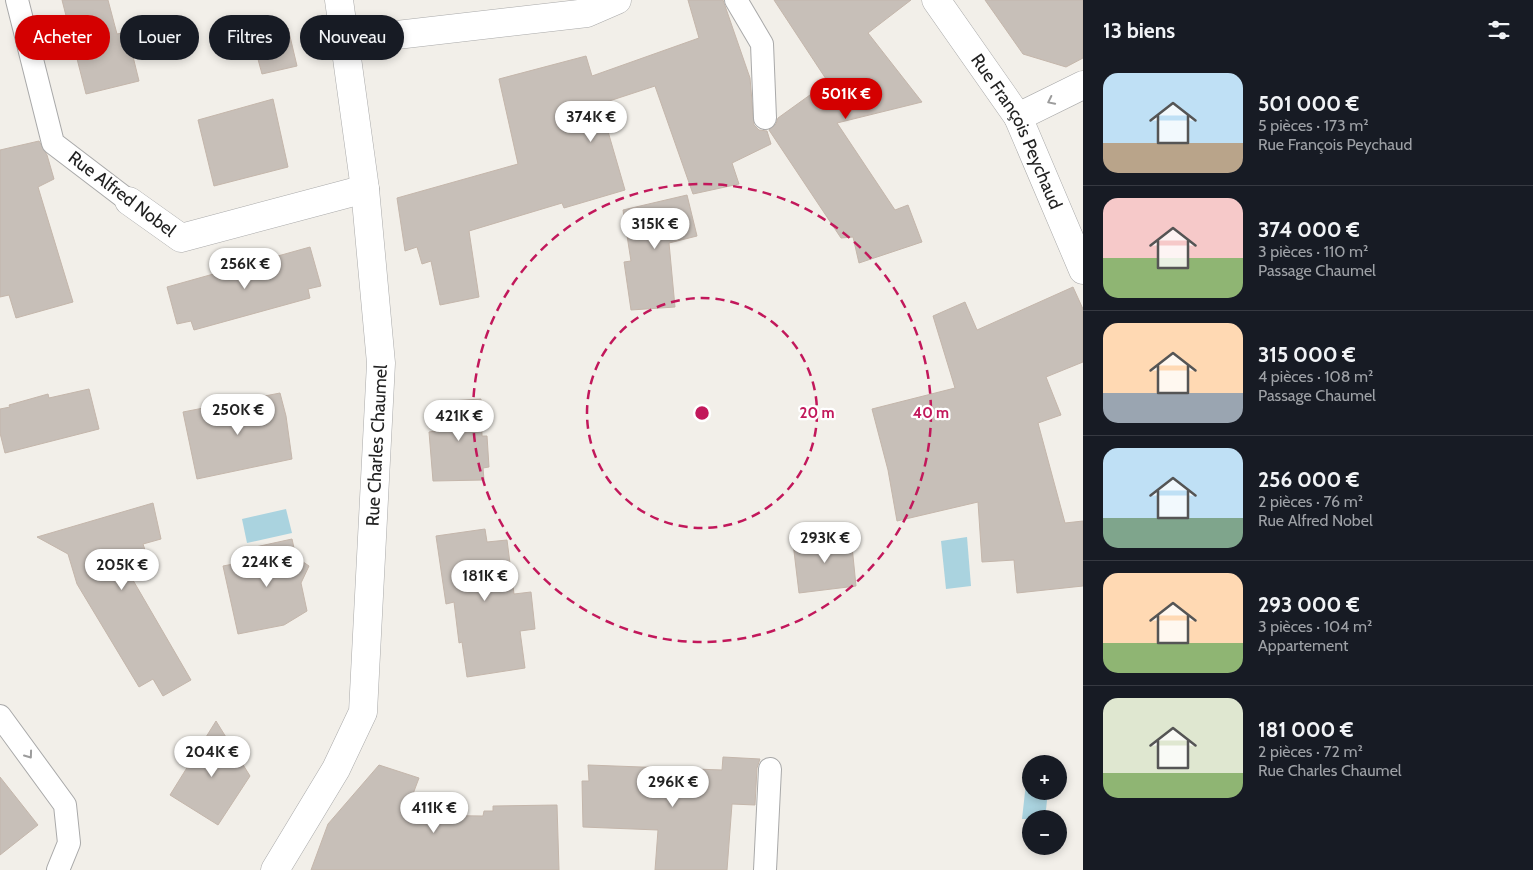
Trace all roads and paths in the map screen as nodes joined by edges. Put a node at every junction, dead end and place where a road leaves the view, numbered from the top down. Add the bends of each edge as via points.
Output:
1 (17, 0) edge
2 (339, 0) edge
3 (617, 0) edge
4 (736, 0) edge
5 (936, 0) edge
6 (341, 15) edge
7 (404, 34) edge
8 (348, 60) edge
9 (1083, 85) edge
10 (1018, 117) junction
11 (765, 118) dead end
12 (365, 188) junction
13 (129, 201) joint
14 (1083, 270) edge
15 (0, 716) edge
16 (770, 769) dead end
17 (58, 870) edge
18 (275, 870) edge
19 (766, 870) edge

1 - 13 lane, Rue Alfred Nobel via 53,143
2 - 6 street, Rue Charles Chaumel
3 - 7 street via 587,13
4 - 11 lane via 762,44
5 - 10 street, Rue François Peychaud
8 - 12 street, Rue Charles Chaumel
9 -> 10 street
10 - 14 street, Rue François Peychaud
12 - 13 street, Rue Alfred Nobel via 181,238
12 - 18 street, Rue Charles Chaumel via 381,363 363,712 336,769
15 -> 17 lane via 65,805 69,843
16 - 19 lane

